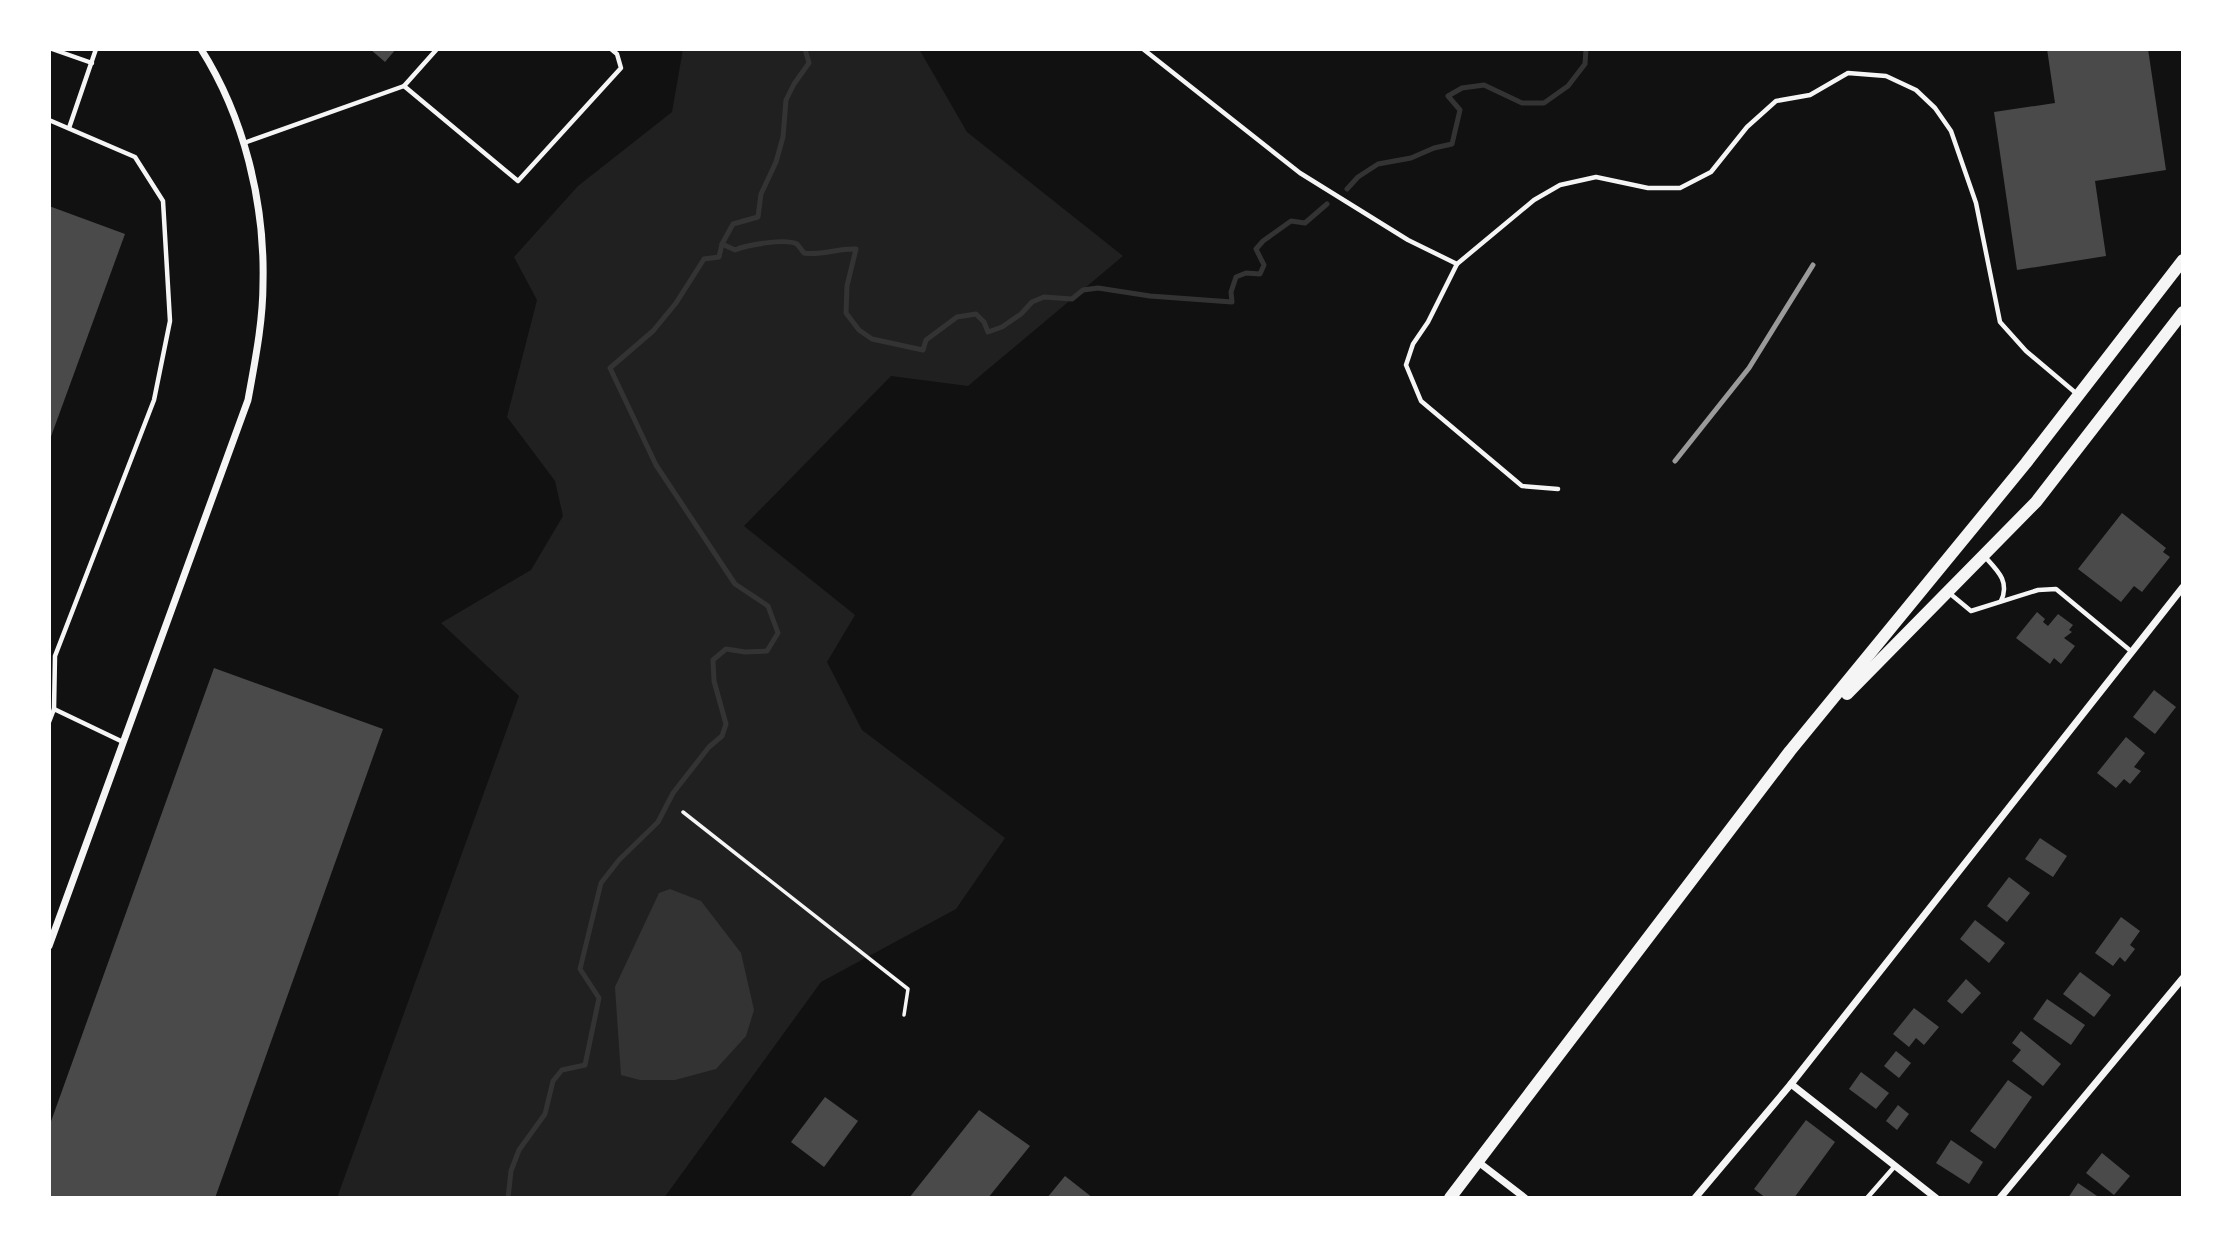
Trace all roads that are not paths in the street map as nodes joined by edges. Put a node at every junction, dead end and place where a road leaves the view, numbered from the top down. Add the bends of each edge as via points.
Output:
1 (52, 49) edge
2 (96, 49) edge
3 (201, 49) edge
4 (437, 49) edge
5 (611, 49) edge
6 (1143, 49) edge
7 (92, 63) junction
8 (404, 86) junction
9 (49, 120) edge
10 (69, 128) junction
11 (243, 143) junction
12 (2183, 260) edge
13 (1457, 264) junction
14 (2183, 312) edge
15 (2183, 320) edge
16 (2168, 331) junction
17 (2078, 395) junction
18 (1559, 489) dead end
19 (1983, 555) junction
20 (2183, 587) edge
21 (1947, 592) junction
22 (2000, 602) junction
23 (2132, 652) junction
24 (54, 709) junction
25 (49, 722) edge
26 (123, 742) junction
27 (1790, 751) junction
28 (49, 946) edge
29 (2183, 978) edge
30 (1791, 1084) junction
31 (1477, 1161) junction
32 (1895, 1166) junction
33 (1520, 1197) edge
34 (1450, 1198) edge
35 (1695, 1198) edge
36 (1867, 1198) edge
37 (1936, 1198) edge
38 (2000, 1198) edge

1 - 7 lane
2 - 7 lane
3 - 11 street via 236,118
4 - 8 lane
5 - 8 lane via 621,68 518,181
6 - 13 lane via 1300,173 1408,240
7 - 10 lane
8 - 11 lane
9 - 10 lane
10 - 24 lane via 135,157 163,201 170,321 155,400 55,656
11 - 26 street via 255,187 264,284 248,400
12 - 17 main road
13 - 17 lane via 1559,185 1596,177 1648,188 1680,188 1711,173 1776,101 1810,95 1849,73 1886,76 1916,90 1951,131 1976,202 2000,322 2025,351
13 - 18 lane via 1406,365 1421,401 1521,486
14 - 16 main road
15 - 16 main road
16 - 19 main road via 2036,502
17 - 27 main road
19 - 21 main road
19 - 22 lane via 2001,574 2005,586
20 - 23 street
21 - 22 lane via 1971,611
21 - 27 main road
22 - 23 lane via 2056,589
23 - 30 street
24 - 25 lane
24 - 26 lane
26 - 28 street
27 - 31 main road
29 - 38 street
30 - 32 street
30 - 35 street
31 - 33 street
31 - 34 main road
32 - 36 lane
32 - 37 street

